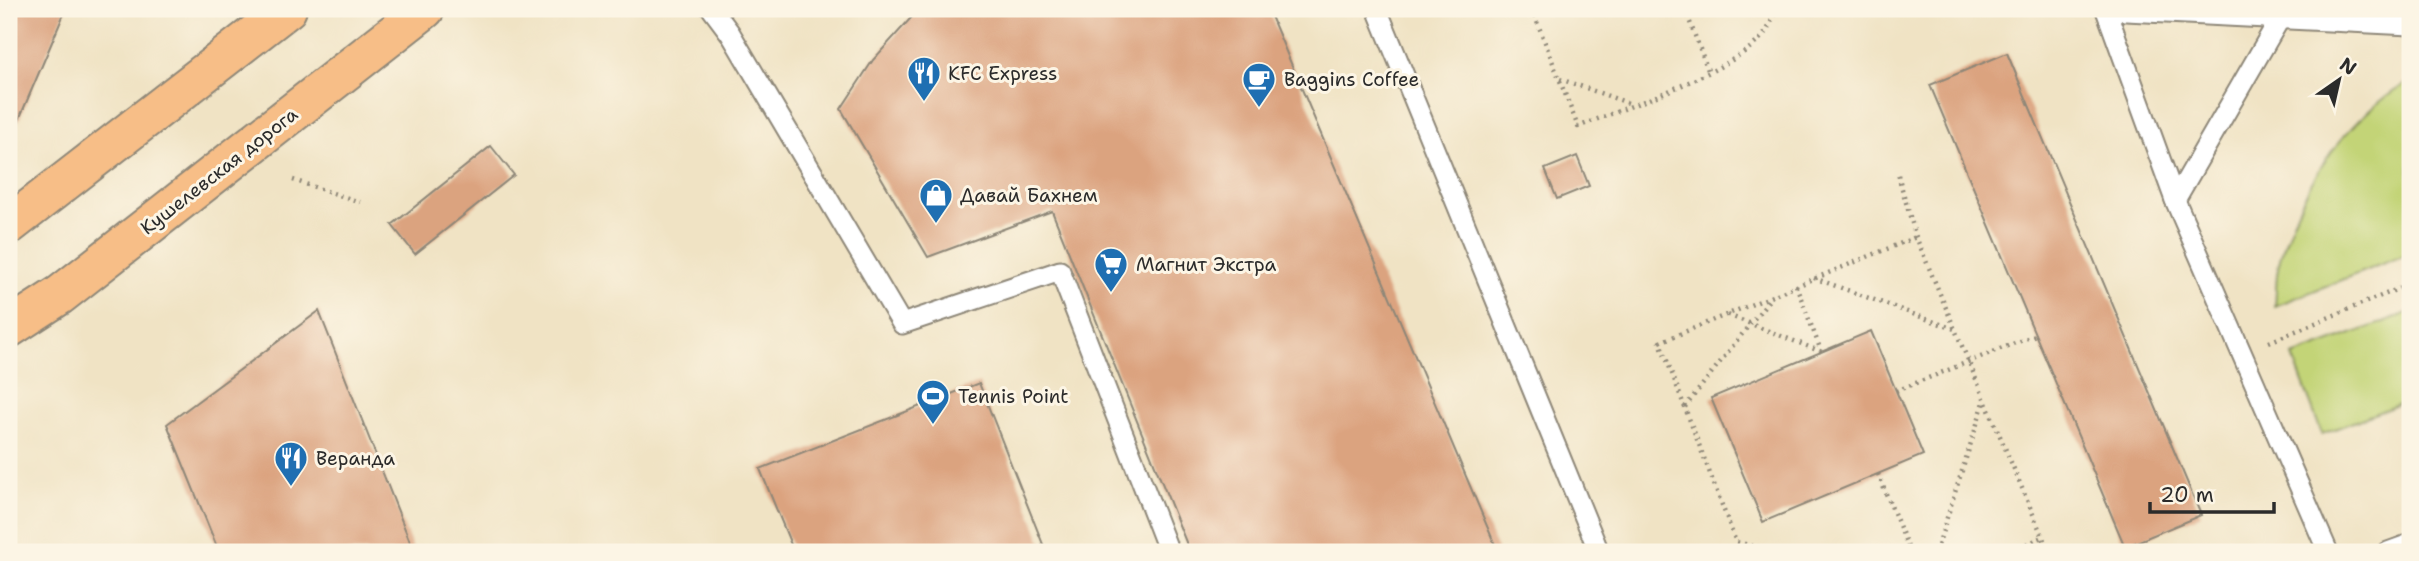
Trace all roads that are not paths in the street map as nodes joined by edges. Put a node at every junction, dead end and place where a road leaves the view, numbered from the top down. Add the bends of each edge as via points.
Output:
1 (287, 9) edge
2 (425, 9) edge
3 (712, 9) edge
4 (1377, 9) edge
5 (2279, 20) junction
6 (2410, 25) edge
7 (2175, 200) junction
8 (9, 225) edge
9 (9, 328) edge
10 (2410, 544) edge
11 (1169, 552) edge
12 (1599, 552) edge
13 (2328, 552) edge
14 (2388, 552) edge

1 - 8 main road
2 - 9 main road, Кушелевская дорога via 60,295
3 - 11 lane via 902,324 1060,271
4 - 12 lane
5 - 6 lane
5 - 7 lane
5 - 7 lane via 2106,10
7 - 13 lane
10 - 14 lane

